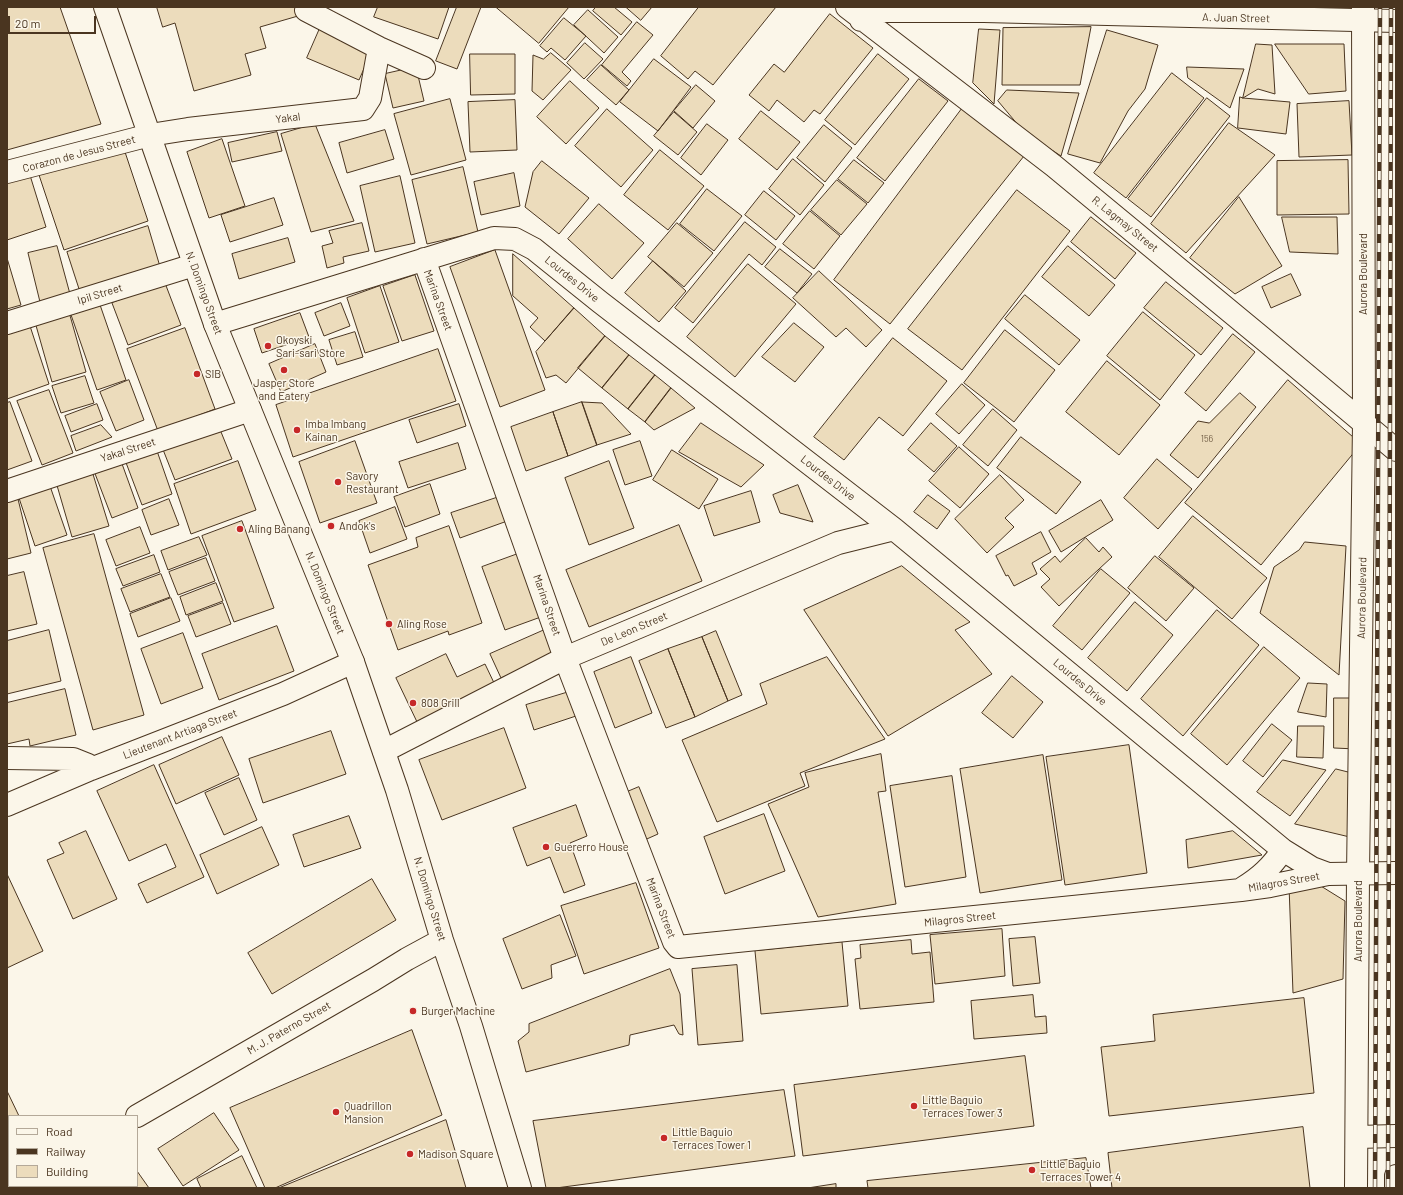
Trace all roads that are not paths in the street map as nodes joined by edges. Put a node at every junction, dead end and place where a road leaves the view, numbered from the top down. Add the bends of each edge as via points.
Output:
1 (105, 7) edge
2 (984, 9) edge
3 (306, 10) dead end
4 (854, 13) edge
5 (1363, 14) edge
6 (1396, 21) edge
7 (379, 48) junction
8 (424, 68) dead end
9 (150, 135) junction
10 (7, 172) edge
11 (424, 259) junction
12 (194, 265) junction
13 (7, 323) edge
14 (215, 324) junction
15 (250, 410) junction
16 (1364, 424) junction
17 (1396, 450) edge
18 (7, 491) edge
19 (894, 529) junction
20 (565, 658) junction
21 (353, 662) junction
22 (384, 751) junction
23 (7, 758) edge
24 (91, 769) junction
25 (7, 805) edge
26 (1283, 850) junction
27 (1396, 873) edge
28 (1328, 874) junction
29 (1358, 874) junction
30 (1241, 890) junction
31 (442, 940) junction
32 (678, 948) joint
33 (138, 1115) edge
34 (1396, 1136) edge
35 (1357, 1137) junction
36 (1396, 1176) edge
37 (520, 1188) edge
38 (1356, 1188) edge
39 (1396, 1188) edge

1 - 9 street, N. Domingo Street
2 - 4 street, A. Juan Street
2 - 5 street, A. Juan Street
3 - 7 street
4 - 16 street, R. Lagmay Street via 1054,166
5 - 6 street, A. Juan Street
5 - 16 street, Aurora Boulevard
7 - 8 street
7 - 9 street, Yakal via 370,98 363,109
9 - 10 street, Corazon de Jesus Street
9 - 12 street, N. Domingo Street
11 - 14 street, Lourdes Drive
11 - 19 street, Lourdes Drive via 494,238 515,239 534,249
11 - 20 street, Marina Street
12 - 13 street, Ipil Street
12 - 14 street, N. Domingo Street
14 - 15 street, N. Domingo Street
15 - 18 street, Yakal Street
15 - 21 street, N. Domingo Street
16 - 17 street, R. Lagmay Street
16 - 29 street, Aurora Boulevard
19 - 20 street, De Leon Street via 838,543
19 - 26 street, Lourdes Drive
20 - 22 street, De Leon Street
20 - 32 street, Marina Street
21 - 22 street, N. Domingo Street
21 - 24 street, Lieutenant Artiaga Street via 283,694
22 - 31 street, N. Domingo Street
23 - 24 street via 73,759 88,765
24 - 25 street, Lieutenant Artiaga Street
26 - 28 street, Lourdes Drive via 1312,868
26 - 30 street, Milagros Street via 1258,880
27 - 29 street, Lourdes Drive
28 - 29 street, Lourdes Drive
28 - 30 street, Milagros Street
29 - 35 street, Aurora Boulevard
30 - 32 street, Milagros Street
31 - 33 street, M. J. Paterno Street
31 - 37 street, N. Domingo Street
34 - 35 street
35 - 38 street, Aurora Boulevard
36 - 39 street

